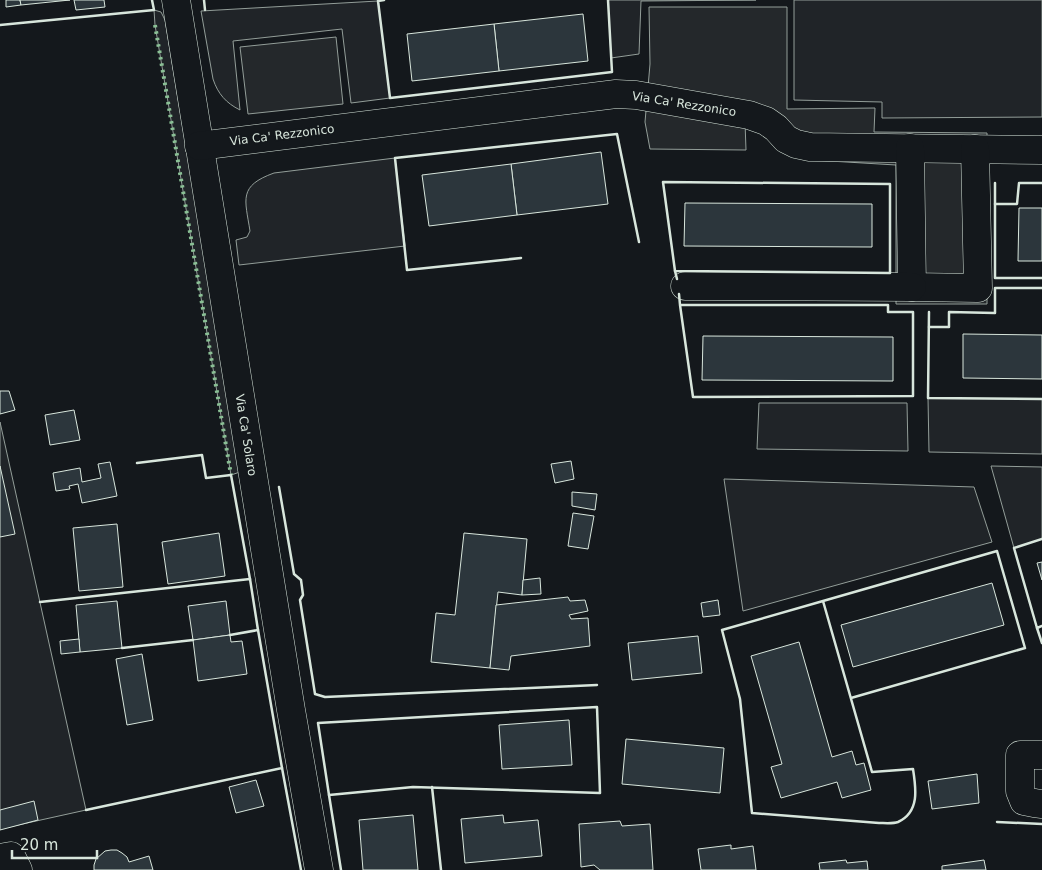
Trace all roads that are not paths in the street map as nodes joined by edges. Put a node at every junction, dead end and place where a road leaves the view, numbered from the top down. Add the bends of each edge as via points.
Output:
1 (176, 0) edge
2 (199, 146) junction
3 (910, 148) junction
4 (975, 149) junction
5 (1042, 150) edge
6 (686, 286) dead end
7 (912, 288) junction
8 (1042, 755) edge
9 (1042, 804) edge
10 (0, 858) edge
11 (18, 870) edge
12 (319, 870) edge

1 - 2 street, Via Ca' Solaro
2 - 3 street, Via Ca' Rezzonico via 616,94 748,115 766,121 791,142 810,147
2 - 12 street, Via Ca' Solaro
3 - 4 street, Via Ca' Rezzonico
3 - 7 street
4 - 5 street, Via Ca' Rezzonico
4 - 7 street via 978,288
6 - 7 street
8 - 9 street via 1020,755 1020,791 1024,801
10 - 11 street via 11,856

